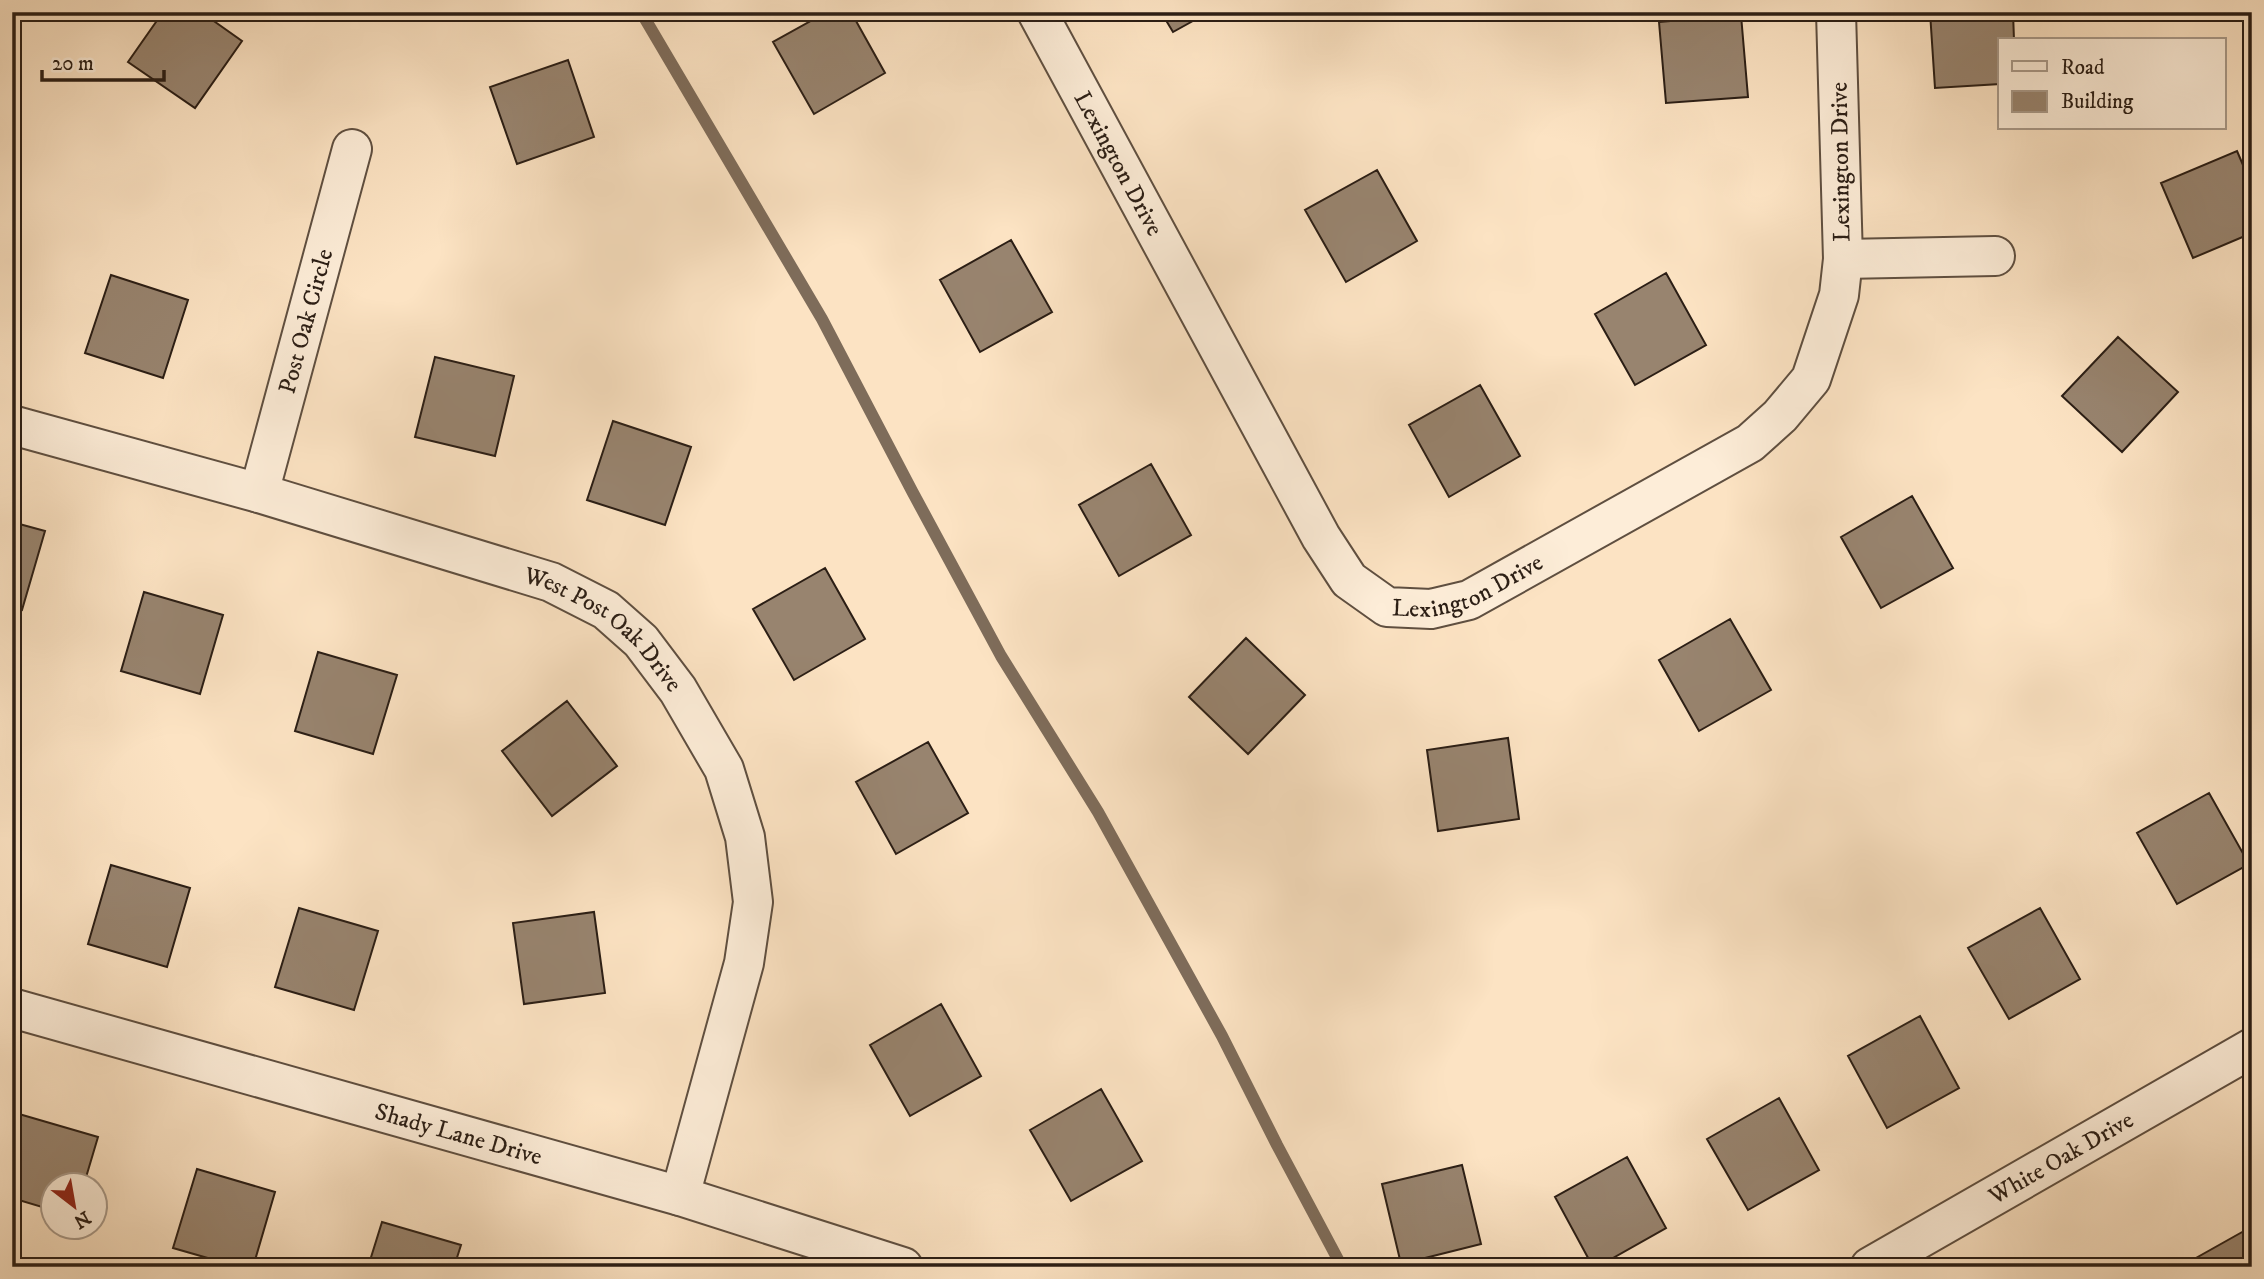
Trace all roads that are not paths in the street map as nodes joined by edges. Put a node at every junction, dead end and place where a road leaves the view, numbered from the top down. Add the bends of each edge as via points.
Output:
1 (1037, 12) edge
2 (1836, 12) edge
3 (352, 149) dead end
4 (1995, 256) dead end
5 (1843, 259) junction
6 (12, 425) edge
7 (259, 493) junction
8 (12, 1007) edge
9 (2252, 1048) edge
10 (680, 1196) junction
11 (903, 1267) edge
12 (1870, 1267) edge

1 - 5 street, Lexington Drive via 1321,537 1349,580 1387,607 1431,609 1469,600 1750,443 1811,379 1839,295
2 - 5 street, Lexington Drive
3 - 7 street, Post Oak Circle
4 - 5 street
6 - 7 street, West Post Oak Drive
7 - 10 street, West Post Oak Drive via 551,582 606,610 641,641 678,690 724,769 745,837 753,902 744,963
8 - 10 street, Shady Lane Drive
9 - 12 street, White Oak Drive
10 - 11 street, Shady Lane Drive

